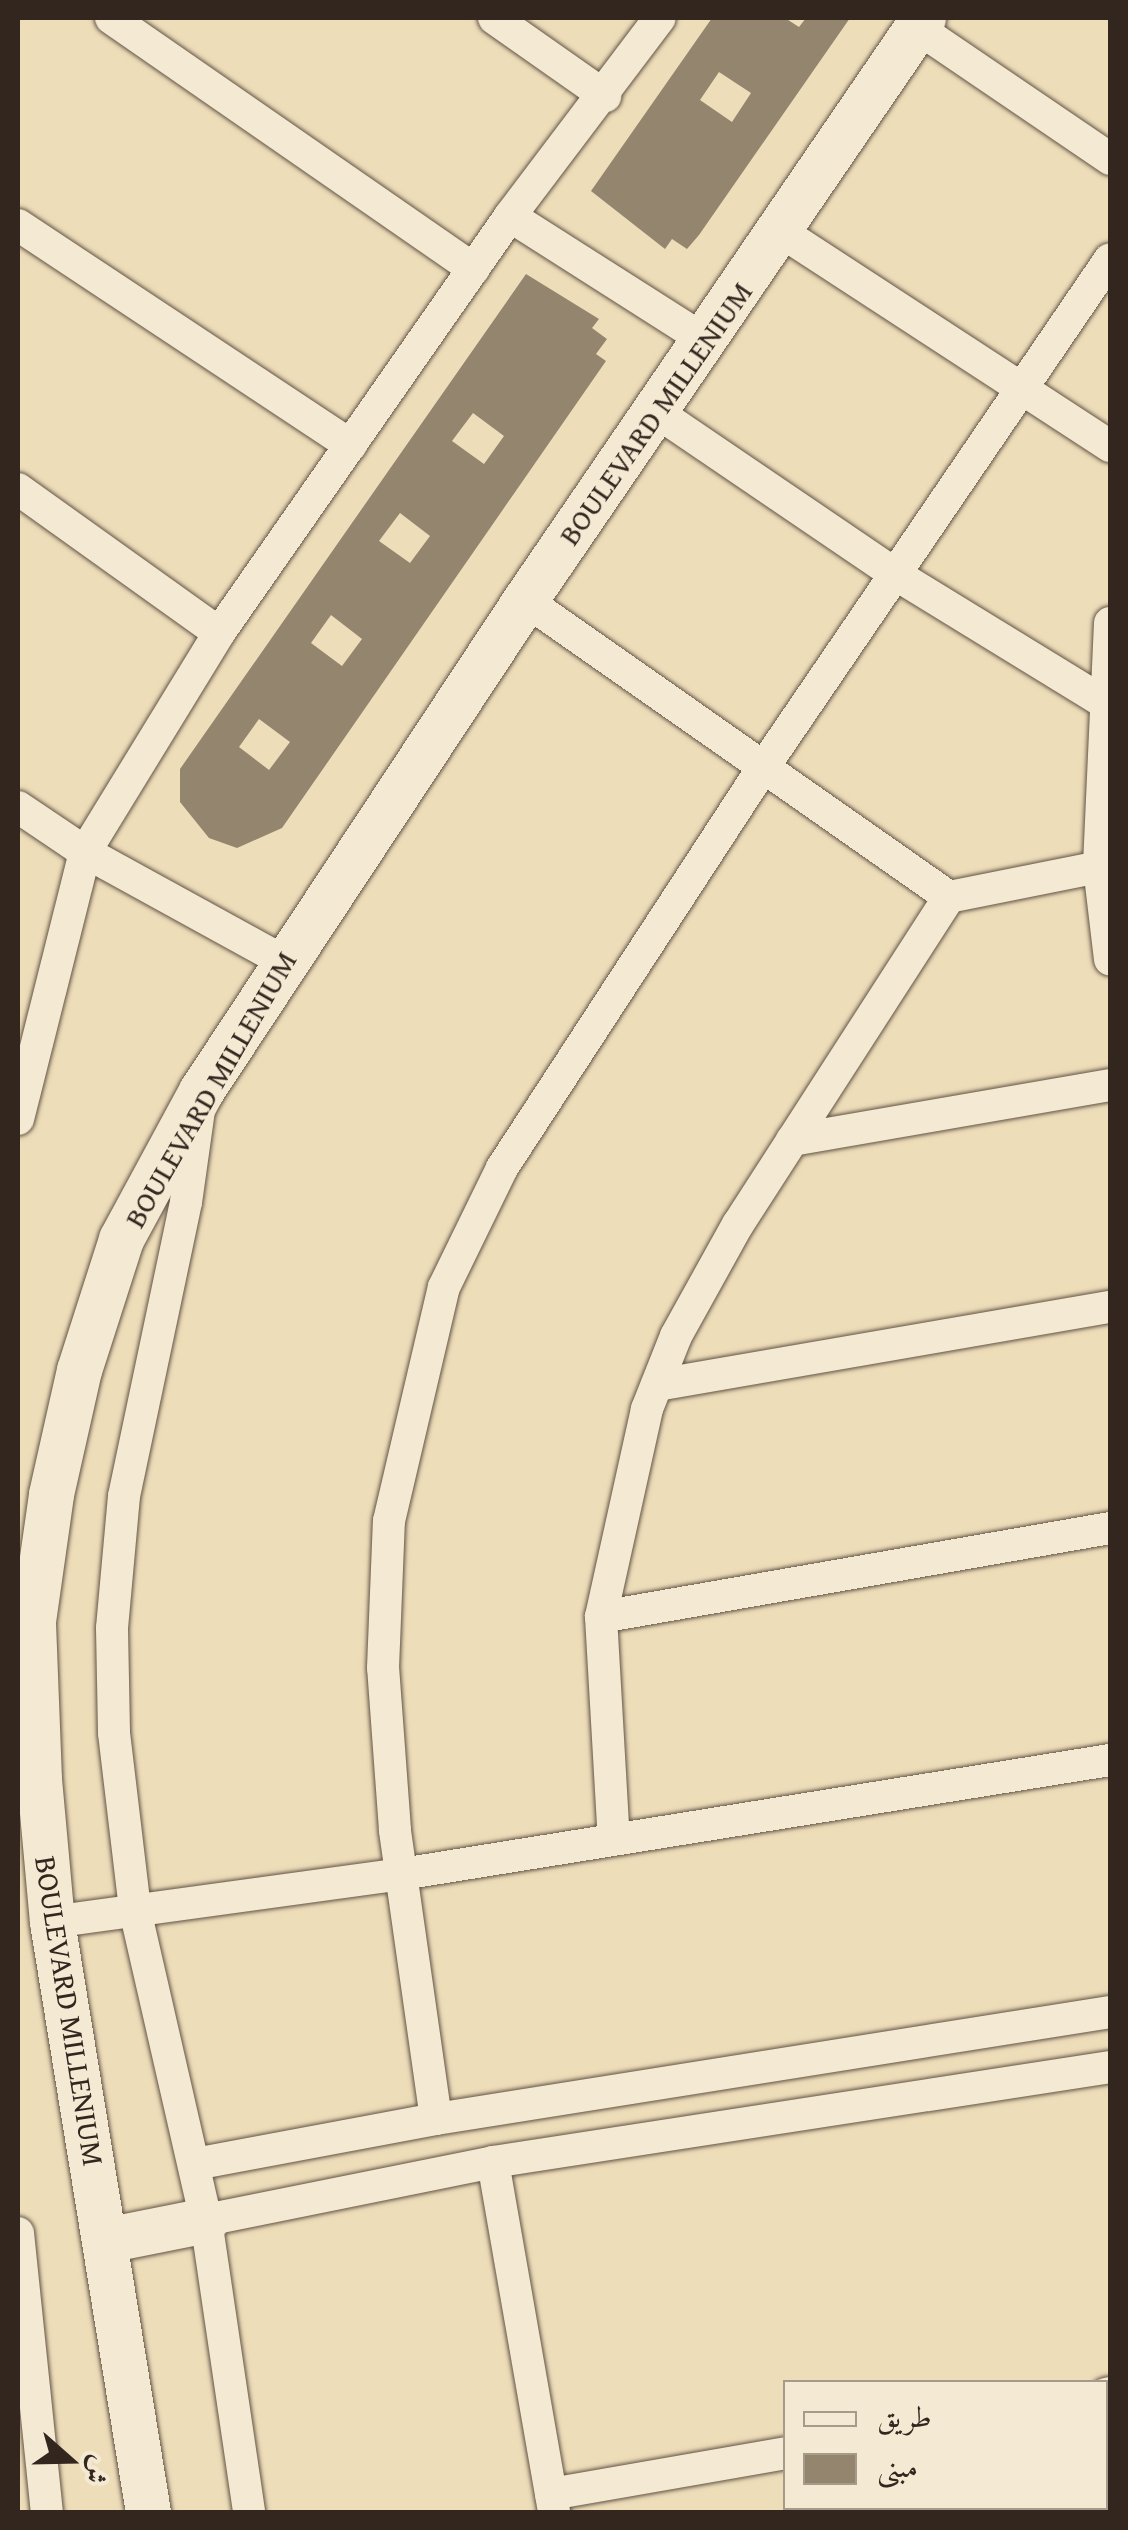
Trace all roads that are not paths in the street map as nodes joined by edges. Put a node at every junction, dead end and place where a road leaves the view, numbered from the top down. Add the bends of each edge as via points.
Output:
1 (111, 18) edge
2 (494, 18) edge
3 (660, 18) edge
4 (919, 22) edge
5 (606, 96) junction
6 (1110, 159) edge
7 (510, 216) junction
8 (18, 225) edge
9 (780, 231) junction
10 (1110, 259) edge
11 (474, 269) junction
12 (706, 340) junction
13 (1024, 386) junction
14 (658, 413) junction
15 (351, 445) junction
16 (1110, 446) edge
17 (18, 490) edge
18 (896, 574) junction
19 (525, 600) junction
20 (1110, 623) edge
21 (220, 633) junction
22 (1106, 705) edge
23 (765, 764) junction
24 (18, 806) edge
25 (85, 852) junction
26 (1099, 867) junction
27 (949, 897) junction
28 (1110, 958) edge
29 (283, 961) junction
30 (1110, 1085) edge
31 (201, 1090) junction
32 (18, 1119) edge
33 (792, 1140) junction
34 (1110, 1307) edge
35 (657, 1384) junction
36 (1110, 1528) edge
37 (601, 1616) junction
38 (1110, 1760) edge
39 (614, 1840) junction
40 (402, 1874) junction
41 (134, 1910) junction
42 (52, 1922) junction
43 (1110, 2012) edge
44 (1110, 2067) edge
45 (436, 2119) junction
46 (494, 2162) junction
47 (195, 2164) junction
48 (206, 2220) junction
49 (18, 2233) edge
50 (106, 2240) junction
51 (783, 2454) edge
52 (552, 2503) edge
53 (47, 2512) edge
54 (148, 2512) edge
55 (249, 2512) edge

1 - 11 street
2 - 5 street
3 - 5 street
4 - 6 street
4 - 9 main road, BOULEVARD MILLENIUM
5 - 7 street
7 - 11 street
7 - 12 street
8 - 15 street
9 - 12 main road, BOULEVARD MILLENIUM
9 - 13 street
10 - 13 street
11 - 15 street
12 - 14 main road, BOULEVARD MILLENIUM
13 - 16 street
13 - 18 street
14 - 18 street
14 - 19 main road, BOULEVARD MILLENIUM
15 - 21 street
17 - 21 street
18 - 22 street
18 - 23 street
19 - 23 street
19 - 29 main road, BOULEVARD MILLENIUM
20 - 22 street
21 - 25 street
22 - 26 street
23 - 27 street
23 - 40 street via 502,1168 444,1287 389,1521 383,1668
24 - 25 street
25 - 29 street
25 - 32 street
26 - 27 street
26 - 28 street
27 - 33 street
29 - 31 main road, BOULEVARD MILLENIUM
30 - 33 street
31 - 41 street via 186,1202 124,1496 114,1609 114,1733
31 - 42 main road, BOULEVARD MILLENIUM via 121,1239 79,1370 51,1494 34,1621
33 - 35 street via 720,1256
34 - 35 street
35 - 37 street
36 - 37 street
37 - 39 street
38 - 39 street
39 - 40 street
40 - 41 street
40 - 45 street
41 - 42 street
41 - 47 street
42 - 50 main road, BOULEVARD MILLENIUM
43 - 45 street
44 - 46 street
45 - 47 street
46 - 48 street
46 - 52 street
47 - 48 street
48 - 50 main road
48 - 55 street
49 - 53 street
50 - 54 main road, BOULEVARD MILLENIUM
51 - 52 street

